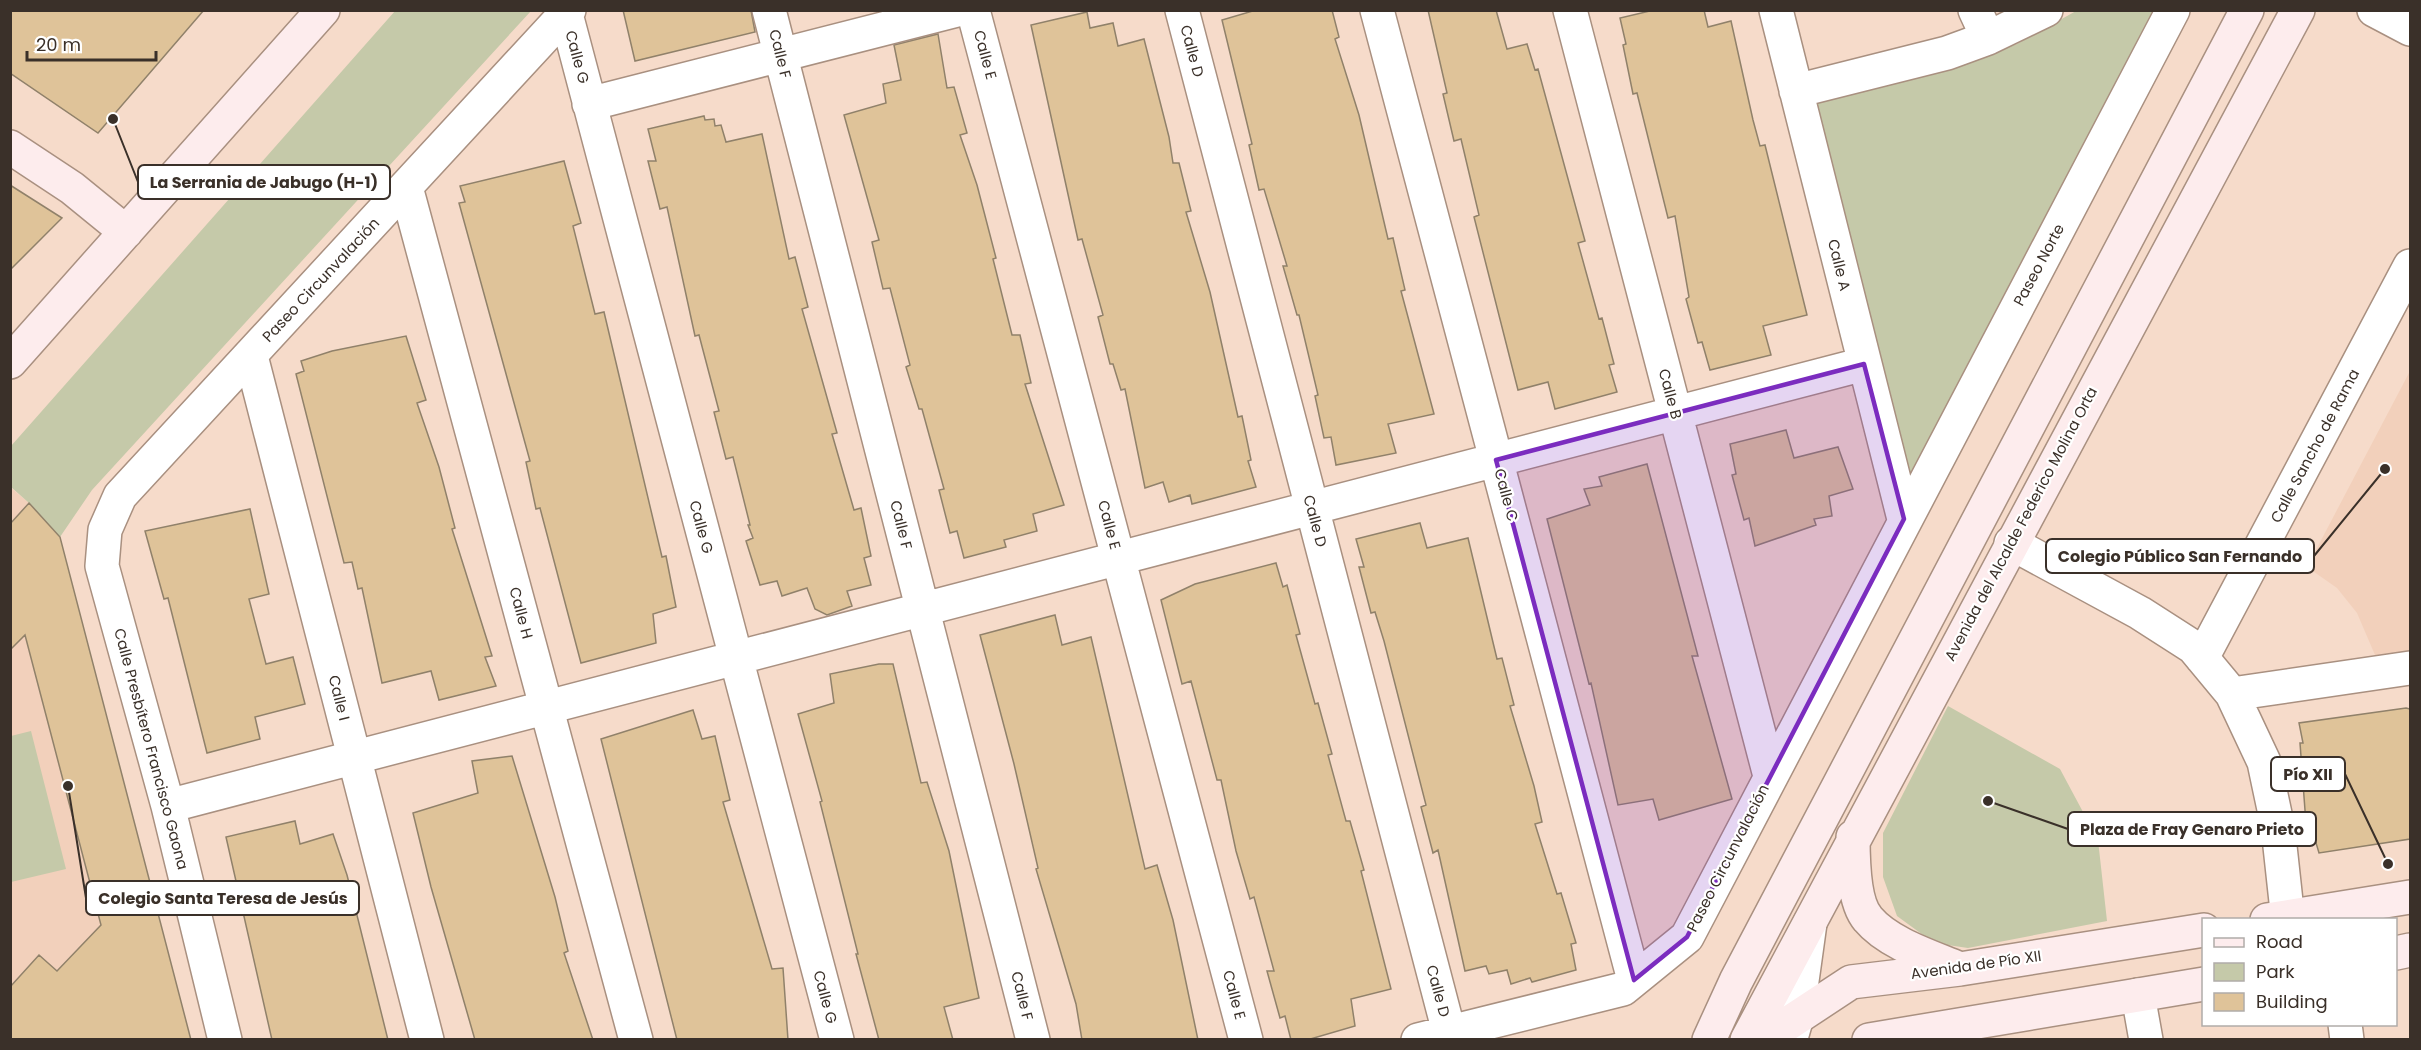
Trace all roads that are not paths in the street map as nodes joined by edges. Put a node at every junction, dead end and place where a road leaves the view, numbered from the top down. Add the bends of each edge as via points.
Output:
1 (323, 10) edge
2 (769, 10) edge
3 (957, 10) edge
4 (973, 10) edge
5 (1182, 10) edge
6 (1377, 10) edge
7 (1570, 10) edge
8 (1776, 10) edge
9 (2046, 10) edge
10 (2173, 10) edge
11 (2247, 10) edge
12 (2298, 10) edge
13 (2374, 10) edge
14 (567, 12) edge
15 (1982, 24) edge
16 (2410, 30) edge
17 (781, 56) junction
18 (1796, 91) junction
19 (589, 104) junction
20 (10, 147) edge
21 (406, 187) junction
22 (126, 232) junction
23 (2410, 266) edge
24 (251, 356) junction
25 (10, 362) edge
26 (1864, 364) junction
27 (1675, 413) junction
28 (1496, 460) junction
29 (120, 496) joint
30 (1311, 508) junction
31 (1904, 519) junction
32 (2012, 543) junction
33 (1118, 558) junction
34 (923, 610) junction
35 (736, 658) junction
36 (2202, 658) junction
37 (2410, 668) edge
38 (2232, 694) junction
39 (547, 708) junction
40 (354, 758) junction
41 (1770, 776) junction
42 (183, 803) junction
43 (1853, 836) junction
44 (2410, 897) edge
45 (1811, 915) junction
46 (2281, 918) edge
47 (2202, 930) edge
48 (1960, 969) junction
49 (1634, 980) junction
50 (2202, 984) edge
51 (2138, 995) junction
52 (1794, 1028) edge
53 (1963, 1031) edge
54 (1433, 1036) edge
55 (225, 1040) edge
56 (427, 1040) edge
57 (636, 1040) edge
58 (837, 1040) edge
59 (1033, 1040) edge
60 (1246, 1040) edge
61 (1709, 1040) edge
62 (1747, 1040) edge
63 (1763, 1040) edge
64 (1869, 1040) edge
65 (2146, 1040) edge

1 - 22 main road
2 - 17 street, Calle F
3 - 17 street
4 - 33 street, Calle E
5 - 30 street, Calle D
6 - 28 street, Calle C
7 - 27 street, Calle B
8 - 18 street, Calle A
9 - 15 street
10 - 31 street, Paseo Norte
11 - 61 main road via 1736,981
12 - 32 main road, Avenida del Alcalde Federico Molina Orta
13 - 16 street
14 - 19 street, Calle G
14 - 21 street, Paseo Circunvalación
15 - 18 street via 1947,53
17 - 19 street
17 - 34 street, Calle F
18 - 26 street, Calle A
19 - 35 street, Calle G
20 - 22 main road via 72,188
21 - 24 street, Paseo Circunvalación
21 - 39 street, Calle H
22 - 25 main road
23 - 36 street, Calle Sancho de Rama
24 - 29 street, Paseo Circunvalación
24 - 40 street, Calle I
26 - 27 street
26 - 31 street, Calle A
27 - 28 street
27 - 41 street, Calle B
28 - 30 street
28 - 49 street, Calle C
29 - 42 street, Calle Presbítero Francisco Gaona via 105,530 102,566
30 - 33 street
30 - 54 street, Calle D
31 - 41 street, Paseo Circunvalación
32 - 36 street via 2140,613 2193,647
32 - 43 main road, Avenida del Alcalde Federico Molina Orta
33 - 34 street
33 - 60 street, Calle E
34 - 35 street
34 - 59 street, Calle F
35 - 39 street
35 - 58 street, Calle G
36 - 38 street
37 - 38 street
38 - 46 street via 2264,762 2278,828
39 - 40 street
39 - 57 street, Calle H
40 - 42 street
40 - 56 street, Calle I
41 - 49 street, Paseo Circunvalación via 1687,937
42 - 55 street, Calle Presbítero Francisco Gaona
43 - 45 main road, Avenida del Alcalde Federico Molina Orta
43 - 48 main road via 1854,880 1867,919 1904,946
44 - 46 main road
45 - 52 street
45 - 62 main road, Avenida del Alcalde Federico Molina Orta
47 - 48 main road, Avenida de Pío XII
48 - 52 main road, Avenida de Pío XII via 1851,982
49 - 54 street, Paseo Circunvalación via 1623,989
50 - 51 main road
51 - 53 main road
51 - 65 street
52 - 63 main road, Avenida de Pío XII
53 - 64 main road

